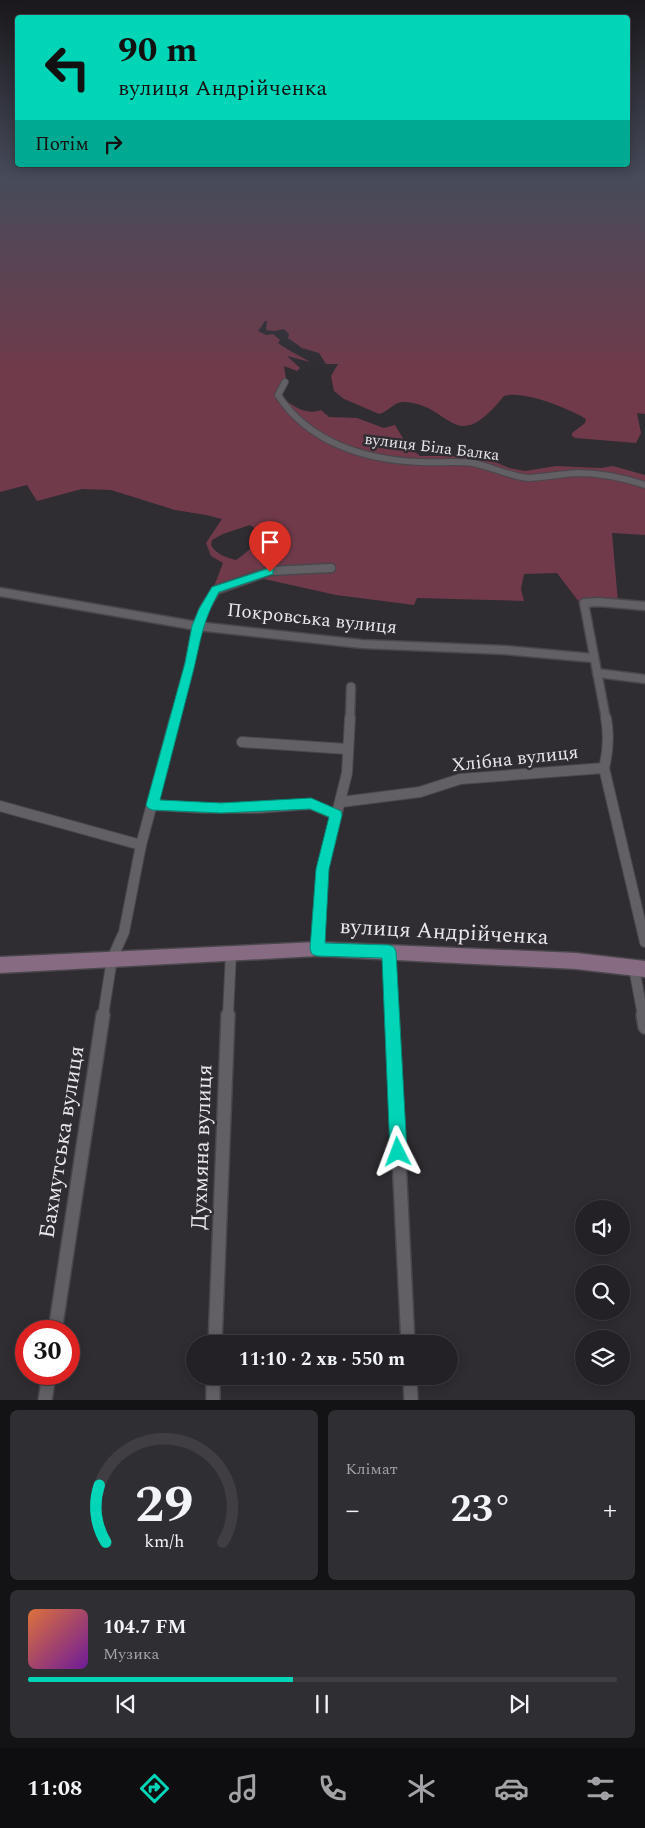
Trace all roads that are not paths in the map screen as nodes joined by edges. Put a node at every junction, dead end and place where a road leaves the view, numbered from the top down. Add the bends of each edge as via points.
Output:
1 (284, 382) dead end
2 (645, 485) edge
3 (331, 568) dead end
4 (0, 592) edge
5 (645, 606) edge
6 (197, 626) junction
7 (593, 658) junction
8 (597, 673) junction
9 (645, 679) edge
10 (351, 687) dead end
11 (242, 742) dead end
12 (347, 749) junction
13 (604, 768) junction
14 (341, 802) junction
15 (152, 805) junction
16 (0, 806) edge
17 (336, 815) junction
18 (141, 845) junction
19 (645, 942) edge
20 (317, 949) junction
21 (232, 952) junction
22 (389, 952) junction
23 (112, 959) junction
24 (0, 965) edge
25 (640, 968) edge
26 (645, 1027) edge
27 (57, 1320) edge
28 (215, 1335) edge
29 (408, 1335) edge
30 (48, 1385) edge
31 (213, 1385) edge
32 (410, 1385) edge
33 (46, 1400) edge
34 (212, 1400) edge
35 (411, 1400) edge

1 - 2 street, вулиця Біла Балка via 278,395 287,409 315,433 350,450 418,462 483,465 526,478 585,474 623,478
3 - 6 street, Бахмутська вулиця via 270,572 216,590
4 - 6 street, Покровська вулиця
5 - 7 street via 584,603
6 - 7 street, Покровська вулиця via 362,644 494,649
6 - 15 street, Бахмутська вулиця
7 - 8 street
8 - 9 street
8 - 13 street via 608,729
10 - 12 street
11 - 12 street
12 - 14 street via 347,773
13 - 14 street, Хлібна вулиця via 460,779 420,792
13 - 19 street
14 - 17 street
15 - 17 street via 221,808 311,804
15 - 18 street, Бахмутська вулиця
16 - 18 street
17 - 20 street via 322,869
18 - 23 street, Бахмутська вулиця via 124,932
20 - 21 street, вулиця Андрійченка
20 - 22 street, вулиця Андрійченка
21 - 23 street, вулиця Андрійченка
21 - 28 street, Духмяна вулиця
22 - 25 street, вулиця Андрійченка via 576,961
22 - 29 street
23 - 24 street, вулиця Андрійченка
23 - 27 street, Бахмутська вулиця
25 - 26 street
30 - 33 street
31 - 34 street
32 - 35 street

